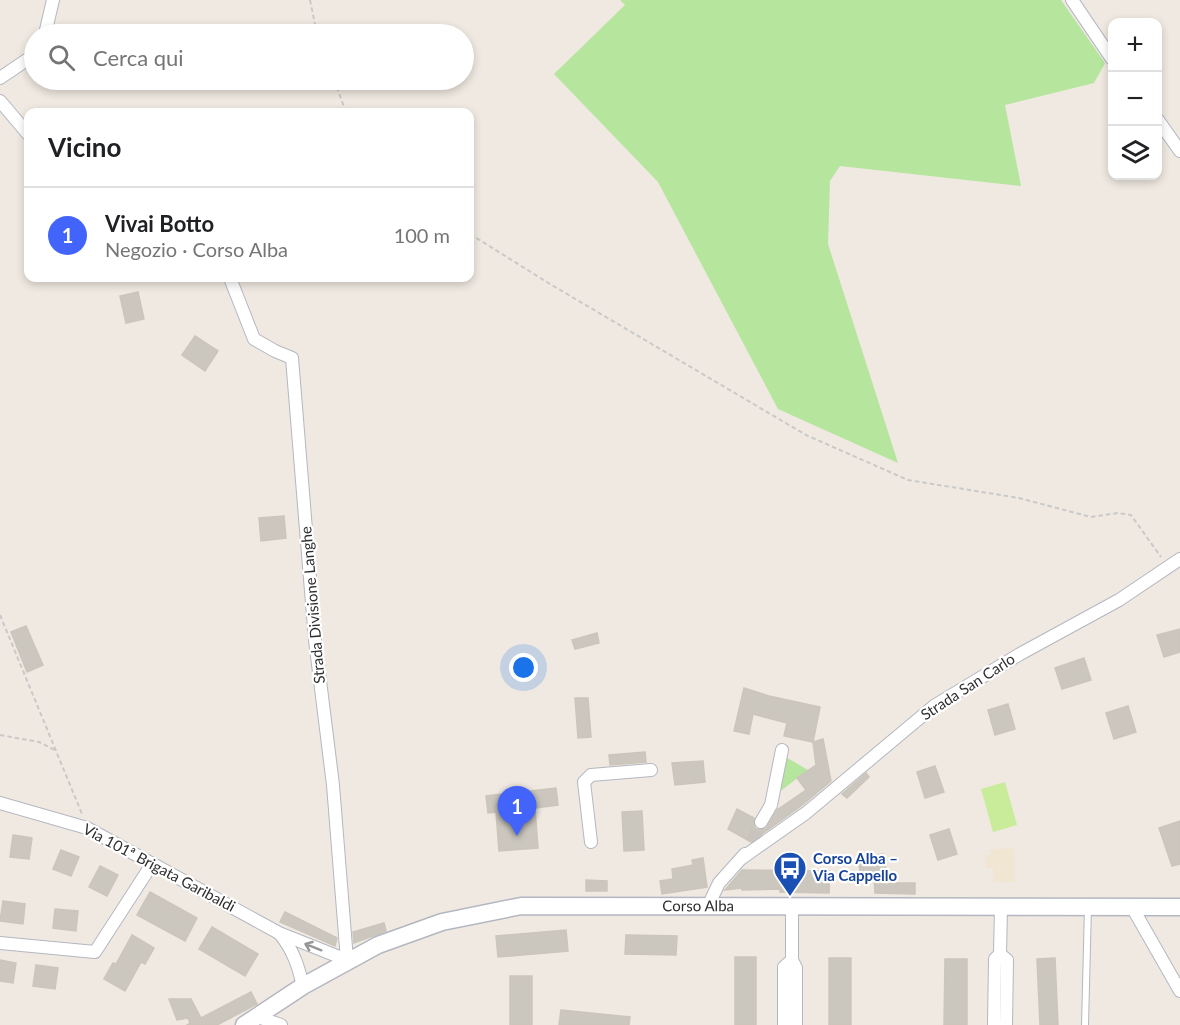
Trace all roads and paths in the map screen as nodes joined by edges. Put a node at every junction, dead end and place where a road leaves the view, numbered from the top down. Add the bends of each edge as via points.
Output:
1 (53, 0) edge
2 (310, 0) edge
3 (1072, 0) edge
4 (47, 24) edge
5 (314, 24) edge
6 (1108, 52) edge
7 (24, 62) edge
8 (0, 78) edge
9 (338, 90) edge
10 (0, 101) edge
11 (344, 108) edge
12 (1162, 126) edge
13 (24, 129) edge
14 (1180, 151) edge
15 (474, 236) edge
16 (232, 282) edge
17 (1180, 560) edge
18 (1168, 567) junction
19 (0, 615) edge
20 (0, 735) edge
21 (55, 750) junction
22 (782, 750) dead end
23 (651, 770) dead end
24 (0, 804) edge
25 (760, 822) tunnel mouth
26 (87, 828) junction
27 (591, 842) dead end
28 (752, 842) tunnel mouth
29 (742, 858) junction
30 (152, 864) junction
31 (708, 906) junction
32 (792, 907) junction
33 (1001, 907) junction
34 (1088, 907) junction
35 (1132, 907) junction
36 (1180, 907) edge
37 (279, 933) junction
38 (0, 943) edge
39 (1000, 954) junction
40 (348, 960) junction
41 (792, 960) junction
42 (303, 986) junction
43 (1180, 991) edge
44 (251, 1021) edge
45 (281, 1025) edge
46 (784, 1025) edge
47 (796, 1025) edge
48 (994, 1025) edge
49 (1006, 1025) edge
50 (1085, 1025) edge

1 - 4 street
2 - 5 path
3 - 6 street
7 - 8 street
9 - 11 path
10 - 13 street
12 - 14 street
15 - 18 path via 806,435 908,480 1019,498 1091,517 1131,515
16 - 40 street, Strada Divisione Langhe via 254,339 292,358 315,640 333,785
17 - 18 street, Strada San Carlo
18 - 29 street, Strada San Carlo via 1119,600 934,706 806,813
19 - 21 path
20 - 21 path via 39,742
21 - 26 path
22 - 25 street via 771,805
23 - 27 street via 586,778
24 - 26 street, Via 101ª Brigata Garibaldi
26 - 30 street, Via 101ª Brigata Garibaldi
28 - 29 street, Strada San Carlo
29 - 31 street, Strada San Carlo via 719,883
30 - 37 street, Via 101ª Brigata Garibaldi
30 - 38 street via 95,952
31 - 32 street, Corso Alba
31 - 40 street, Corso Alba via 521,906 442,922
32 - 33 street, Corso Alba
32 - 41 street
33 - 34 street, Corso Alba
33 - 39 street
34 - 35 street, Corso Alba
34 - 50 lane
35 - 36 street, Corso Alba
35 - 43 street
40 -> 37 street, Via 101ª Brigata Garibaldi
37 - 42 street, Via 101ª Brigata Garibaldi via 298,963
39 - 48 street via 995,959
39 - 49 street via 1007,960
40 - 42 street, Corso Alba
41 - 46 street via 784,967
41 - 47 street via 796,968
42 - 44 street, Corso Alba
44 - 45 street

